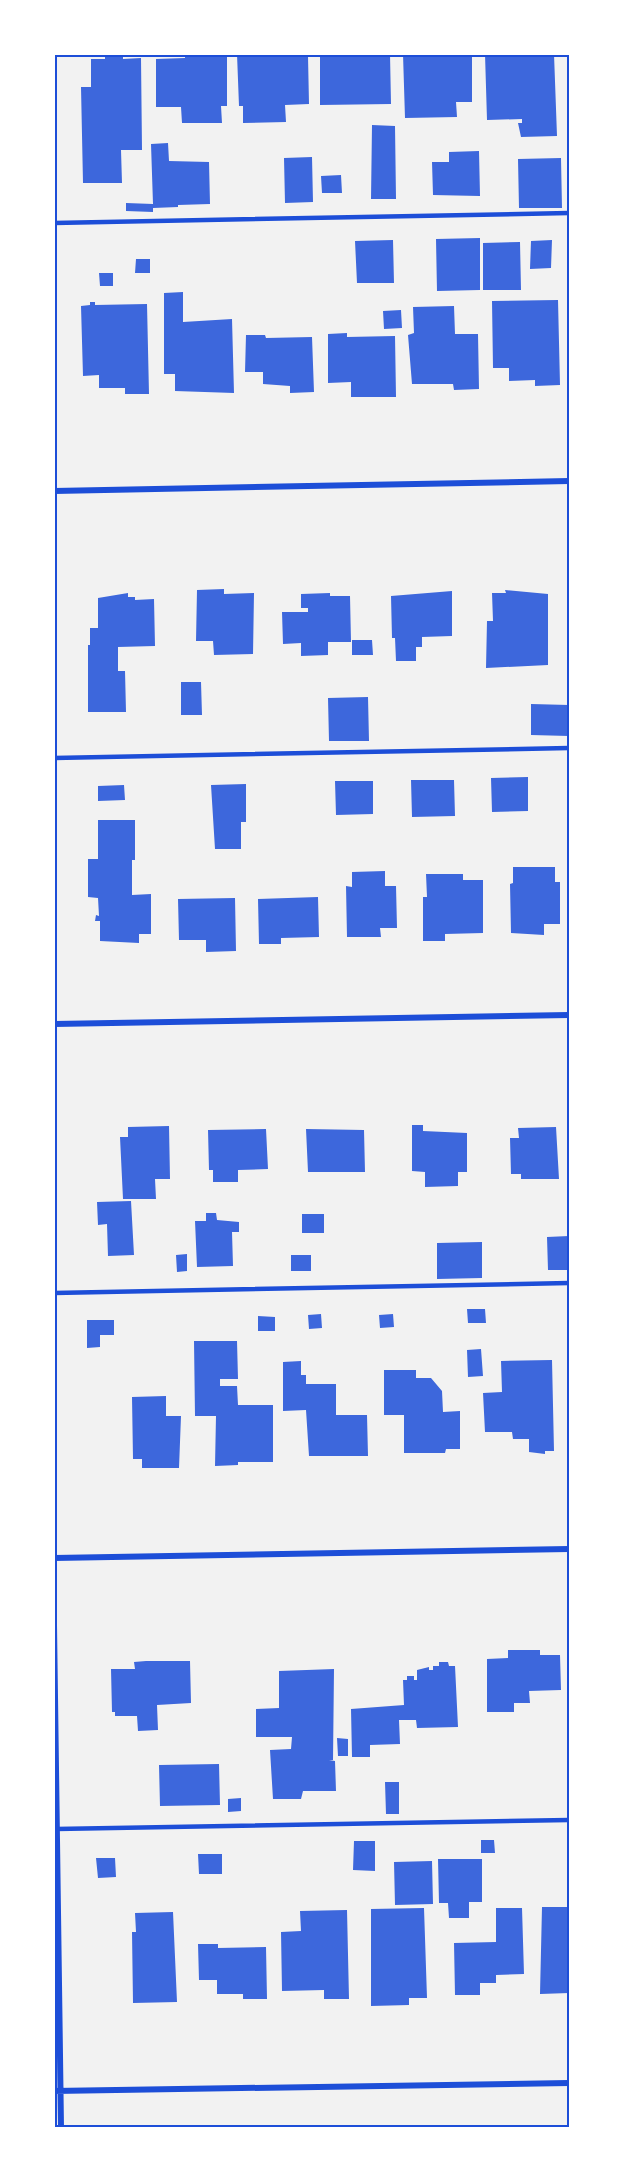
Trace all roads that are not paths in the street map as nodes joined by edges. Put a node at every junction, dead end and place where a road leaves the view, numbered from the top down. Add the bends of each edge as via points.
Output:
1 (569, 213) edge
2 (54, 223) edge
3 (569, 481) edge
4 (54, 491) edge
5 (569, 748) edge
6 (54, 758) edge
7 (569, 1015) edge
8 (54, 1024) edge
9 (569, 1283) edge
10 (54, 1293) edge
11 (569, 1549) edge
12 (54, 1558) edge
13 (54, 1625) edge
14 (569, 1820) edge
15 (55, 1829) edge
16 (569, 2083) edge
17 (57, 2091) edge
18 (61, 2127) edge

1 - 2 lane
3 - 4 street
5 - 6 lane
7 - 8 street
9 - 10 lane
11 - 12 street
13 - 15 street
14 - 15 lane
15 - 17 street
16 - 17 street
17 - 18 street

